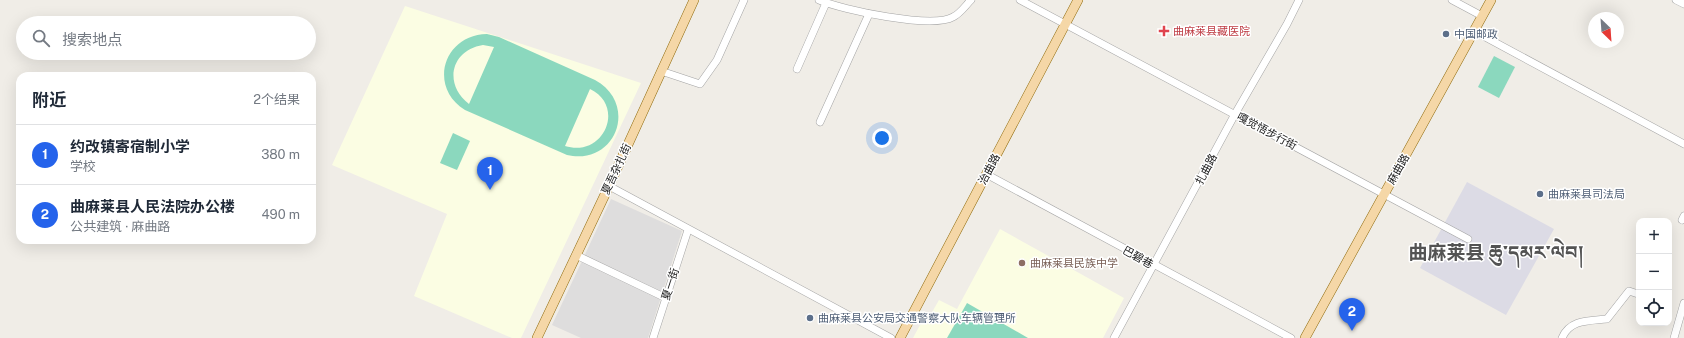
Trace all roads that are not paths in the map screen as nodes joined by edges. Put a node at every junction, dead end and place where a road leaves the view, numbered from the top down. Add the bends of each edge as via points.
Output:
1 (694, 0) edge
2 (744, 0) edge
3 (971, 0) edge
4 (1020, 0) edge
5 (1078, 0) edge
6 (1299, 0) edge
7 (1452, 0) edge
8 (1491, 0) edge
9 (1676, 0) edge
10 (822, 1) edge
11 (1684, 4) edge
12 (869, 14) junction
13 (1482, 16) junction
14 (1065, 24) junction
15 (1474, 31) junction
16 (797, 69) dead end
17 (661, 71) junction
18 (1235, 114) junction
19 (820, 122) dead end
20 (1684, 144) edge
21 (986, 174) junction
22 (609, 186) junction
23 (1384, 193) junction
24 (688, 230) junction
25 (1468, 239) dead end
26 (576, 256) junction
27 (1154, 265) junction
28 (1636, 293) edge
29 (666, 298) junction
30 (1684, 303) edge
31 (537, 338) edge
32 (653, 338) edge
33 (891, 338) edge
34 (900, 338) edge
35 (1114, 338) edge
36 (1291, 338) edge
37 (1305, 338) edge
38 (1562, 338) edge
39 (1674, 338) edge

1 - 17 main road, 夏吾杂扎街
2 - 17 street via 717,60 700,84
3 - 12 street via 953,17 936,22
4 - 14 street, 嘎觉悟步行街
5 - 14 main road, 治曲路
6 - 18 street, 扎曲路
7 - 13 street
8 - 13 main road, 麻曲路
9 - 11 street
10 - 12 street
10 - 16 street
12 - 19 street
13 - 15 main road, 麻曲路
14 - 18 street, 嘎觉悟步行街
14 - 21 main road, 治曲路
15 - 20 street
15 - 23 main road, 麻曲路
17 - 22 main road, 夏吾杂扎街
18 - 23 street, 嘎觉悟步行街
18 - 27 street, 扎曲路
21 - 27 street, 巴碧巷
21 - 34 main road, 治曲路
22 - 24 street
22 - 26 main road, 夏吾杂扎街
23 - 25 street, 嘎觉悟步行街
23 - 37 main road, 麻曲路
24 - 29 street, 夏一街
24 - 33 street
26 - 29 street
26 - 31 main road, 夏吾杂扎街
27 - 35 street, 扎曲路
27 - 36 street, 巴碧巷
28 - 38 street via 1629,291 1608,319 1580,322 1566,330
29 - 32 street, 夏一街
30 - 39 street

